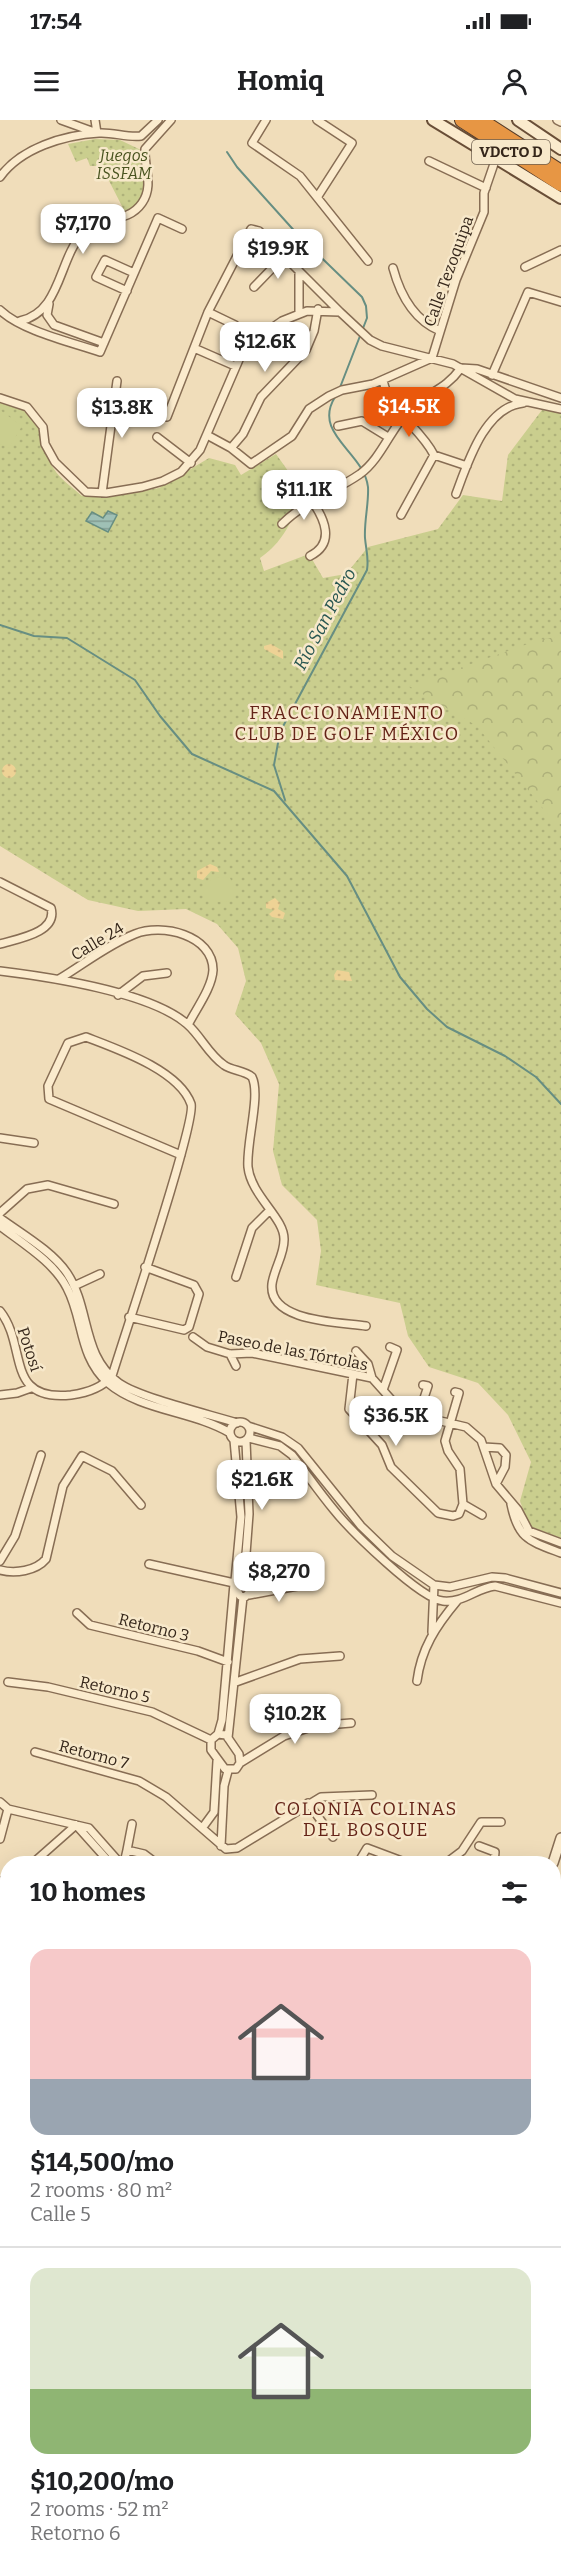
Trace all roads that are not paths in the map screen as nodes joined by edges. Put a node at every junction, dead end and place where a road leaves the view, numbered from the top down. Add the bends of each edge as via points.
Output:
1 (95, 120) edge
2 (158, 120) edge
3 (171, 120) edge
4 (266, 120) edge
5 (317, 120) edge
6 (433, 120) edge
7 (462, 120) edge
8 (466, 120) edge
9 (475, 120) edge
10 (480, 120) edge
11 (518, 120) edge
12 (67, 121) edge
13 (97, 133) junction
14 (561, 149) edge
15 (496, 158) junction
16 (429, 161) dead end
17 (561, 173) edge
18 (0, 177) edge
19 (561, 182) edge
20 (486, 188) junction
21 (318, 196) junction
22 (561, 198) edge
23 (182, 230) dead end
24 (561, 250) edge
25 (284, 256) junction
26 (368, 261) dead end
27 (525, 267) dead end
28 (393, 268) dead end
29 (299, 271) junction
30 (134, 273) junction
31 (254, 287) dead end
32 (127, 291) junction
33 (49, 302) junction
34 (561, 302) edge
35 (318, 309) junction
36 (0, 310) edge
37 (208, 312) junction
38 (299, 312) junction
39 (340, 312) junction
40 (19, 322) junction
41 (440, 331) junction
42 (251, 343) junction
43 (104, 344) junction
44 (194, 348) junction
45 (432, 358) junction
46 (236, 366) junction
47 (461, 368) junction
48 (492, 375) junction
49 (383, 380) junction
50 (117, 381) dead end
51 (0, 398) edge
52 (561, 398) edge
53 (532, 403) junction
54 (561, 409) edge
55 (167, 417) dead end
56 (403, 417) junction
57 (338, 426) dead end
58 (207, 435) junction
59 (158, 437) dead end
60 (388, 437) junction
61 (231, 448) junction
62 (434, 455) junction
63 (191, 463) junction
64 (467, 466) junction
65 (102, 493) junction
66 (456, 494) dead end
67 (312, 501) junction
68 (401, 515) dead end
69 (282, 524) dead end
70 (310, 556) dead end
71 (0, 882) edge
72 (0, 944) edge
73 (0, 971) edge
74 (166, 973) dead end
75 (59, 979) junction
76 (118, 995) junction
77 (188, 1025) junction
78 (0, 1138) edge
79 (34, 1143) dead end
80 (181, 1155) junction
81 (114, 1204) dead end
82 (269, 1211) junction
83 (0, 1213) edge
84 (0, 1218) edge
85 (0, 1226) edge
86 (145, 1267) junction
87 (100, 1274) dead end
88 (236, 1276) dead end
89 (74, 1286) junction
90 (0, 1311) edge
91 (129, 1317) junction
92 (366, 1326) dead end
93 (193, 1337) dead end
94 (390, 1347) dead end
95 (356, 1351) dead end
96 (230, 1353) junction
97 (236, 1366) dead end
98 (353, 1374) junction
99 (372, 1378) junction
100 (110, 1379) junction
101 (423, 1384) dead end
102 (31, 1388) junction
103 (383, 1390) junction
104 (455, 1392) dead end
105 (0, 1395) edge
106 (418, 1416) junction
107 (237, 1423) junction
108 (450, 1423) junction
109 (248, 1426) junction
110 (232, 1437) junction
111 (247, 1440) junction
112 (484, 1447) junction
113 (41, 1455) dead end
114 (496, 1484) junction
115 (511, 1501) junction
116 (464, 1504) junction
117 (141, 1505) dead end
118 (482, 1515) dead end
119 (561, 1543) edge
120 (561, 1553) edge
121 (0, 1561) edge
122 (150, 1564) dead end
123 (0, 1570) edge
124 (244, 1580) junction
125 (235, 1583) junction
126 (308, 1584) dead end
127 (434, 1585) junction
128 (561, 1593) edge
129 (246, 1596) junction
130 (433, 1598) junction
131 (457, 1601) junction
132 (561, 1603) edge
133 (77, 1613) dead end
134 (432, 1632) junction
135 (340, 1656) dead end
136 (228, 1662) junction
137 (417, 1681) dead end
138 (8, 1682) dead end
139 (236, 1682) junction
140 (351, 1724) dead end
141 (218, 1734) junction
142 (228, 1738) junction
143 (211, 1740) junction
144 (35, 1752) dead end
145 (217, 1758) junction
146 (240, 1762) junction
147 (228, 1771) junction
148 (372, 1795) dead end
149 (0, 1802) edge
150 (308, 1803) junction
151 (8, 1809) junction
152 (501, 1821) dead end
153 (132, 1824) dead end
154 (76, 1825) junction
155 (202, 1827) junction
156 (333, 1837) dead end
157 (561, 1838) edge
158 (0, 1839) edge
159 (221, 1846) junction
160 (479, 1846) dead end
161 (127, 1850) junction
162 (41, 1856) edge
163 (107, 1856) edge
164 (125, 1856) edge
165 (147, 1856) edge
166 (362, 1856) edge
167 (388, 1856) edge
168 (455, 1856) edge
169 (495, 1856) edge
170 (555, 1856) edge

1 - 13 street
2 - 13 street via 141,136
3 - 33 street via 145,153 149,188 142,204 126,218 95,224 81,234
4 - 21 street via 252,143 300,176
5 - 21 street via 352,142
6 - 15 main road
7 - 19 highway, VDCTO D
8 - 19 highway
9 - 17 highway
10 - 17 highway, VDCTO D
11 - 14 main road
12 - 13 street
13 - 18 street via 30,150
15 - 20 street, Calle Tezoquipa
15 - 22 main road
16 - 20 street
20 - 41 street, Calle Tezoquipa via 484,212
21 - 26 street
23 - 30 street via 158,218
24 - 27 street
25 - 29 street
25 - 31 street
25 - 37 street via 259,231 251,229
28 - 41 street via 398,286 417,316
29 - 38 street
29 - 39 street
30 - 32 street
30 - 32 street via 105,260 96,277
32 - 43 street
33 - 40 street via 34,316
33 - 43 street via 47,315 54,325
34 - 48 street via 528,292
35 - 38 street
35 - 39 street
35 - 61 street via 306,350 261,397 243,434
36 - 40 street
37 - 42 street via 235,325
37 - 44 street
38 - 42 street
39 - 45 street via 370,340
40 - 43 street via 100,352
41 - 45 street, Calle Tezoquipa
42 - 46 street
44 - 46 street
44 - 55 street
45 - 47 street
45 - 49 street
46 - 58 street
47 - 48 street
47 - 53 street via 508,396
47 - 56 street via 449,384 429,394
48 - 52 street
49 - 56 street via 390,401
49 - 61 street via 329,396 309,409 292,436 251,464
50 - 65 street
51 - 65 street via 27,406 43,427 45,444 67,476 86,492
53 - 54 street
53 - 64 street via 503,409 476,443
56 - 60 street
56 - 62 street via 422,434
57 - 60 street via 362,421
58 - 61 street
58 - 63 street
59 - 63 street
60 - 67 street via 364,470
62 - 64 street
62 - 68 street
63 - 65 street via 163,481
64 - 66 street
67 - 69 street
67 - 70 street via 327,527 324,543
71 - 72 street via 51,908 52,913 39,932
73 - 75 street
74 - 76 street via 143,976
75 - 76 street
75 - 77 street, Calle 24 via 135,934 160,931 195,939 205,949 213,968 212,978
76 - 77 street via 162,1007
77 - 82 street via 217,1060 247,1073 256,1084 248,1168 252,1185
78 - 79 street
80 - 80 street via 192,1111 187,1096 176,1083 163,1071 86,1037 68,1043 48,1086 49,1099
80 - 86 street
81 - 83 street via 48,1185 27,1189
82 - 88 street via 252,1228
82 - 92 street via 285,1239 272,1283 276,1302 290,1314
84 - 89 street via 53,1258
85 - 100 street via 60,1276 68,1289 86,1355
86 - 91 street
86 - 91 street via 194,1285 200,1294 189,1327 184,1330
87 - 89 street
89 - 100 street via 93,1351
90 - 102 street, Potosí via 11,1332 18,1365
91 - 100 street
93 - 96 street, Paseo de las Tórtolas via 207,1347
94 - 103 street via 397,1350
95 - 99 street via 368,1364
96 - 97 street
96 - 98 street, Paseo de las Tórtolas via 252,1353
98 - 99 street, Paseo de las Tórtolas
98 - 116 street via 350,1409 382,1445 391,1467 438,1513 459,1514
99 - 103 street, Paseo de las Tórtolas
100 - 102 street, Potosí via 94,1389 68,1395
100 - 107 street
100 - 110 street via 134,1398 216,1425
101 - 106 street via 428,1386
102 - 105 street
103 - 106 street, Paseo de las Tórtolas via 398,1407
104 - 108 street via 459,1393
106 - 108 street, Paseo de las Tórtolas
107 - 109 street
107 - 110 street
108 - 112 street, Paseo de las Tórtolas via 476,1434
108 - 116 street via 446,1447 460,1469
109 - 111 street
109 - 127 street via 282,1437 298,1448 361,1526 392,1556
110 - 111 street
110 - 125 street via 241,1516
111 - 124 street via 249,1514
111 - 130 street via 280,1446 292,1455 352,1530
112 - 114 street, Paseo de las Tórtolas
112 - 114 street via 500,1448 506,1455
113 - 121 street via 15,1536
114 - 115 street, Paseo de las Tórtolas
115 - 119 street, Paseo de las Tórtolas via 529,1531
115 - 120 street, Paseo de las Tórtolas via 522,1536
116 - 118 street
117 - 123 street via 112,1471 82,1456 63,1486 46,1559 28,1569
122 - 125 street
124 - 125 street
124 - 129 street
125 - 129 street
125 - 136 street
126 - 129 street
127 - 128 street via 450,1587 492,1577
127 - 130 street
129 - 139 street
130 - 131 street
130 - 134 street
131 - 132 street via 495,1586
131 - 134 street
133 - 136 street, Retorno 3 via 90,1625
134 - 137 street via 419,1663
135 - 139 street via 300,1659
136 - 141 street
138 - 143 street, Retorno 5 via 48,1687 152,1712
139 - 142 street
140 - 146 street via 314,1726 284,1736
141 - 142 street
141 - 143 street
142 - 146 street
143 - 145 street
144 - 155 street, Retorno 7 via 139,1781
145 - 147 street
145 - 155 street via 214,1812
146 - 147 street via 236,1769
147 - 159 street
148 - 150 street via 335,1795
149 - 151 street
150 - 156 street
150 - 159 street via 237,1848
151 - 154 street
151 - 158 street
152 - 168 street via 481,1822
153 - 161 street
154 - 162 street
154 - 163 street
155 - 159 street, Retorno 7
157 - 170 street
160 - 169 street via 495,1852
161 - 164 street
161 - 165 street
166 - 167 street via 367,1848

